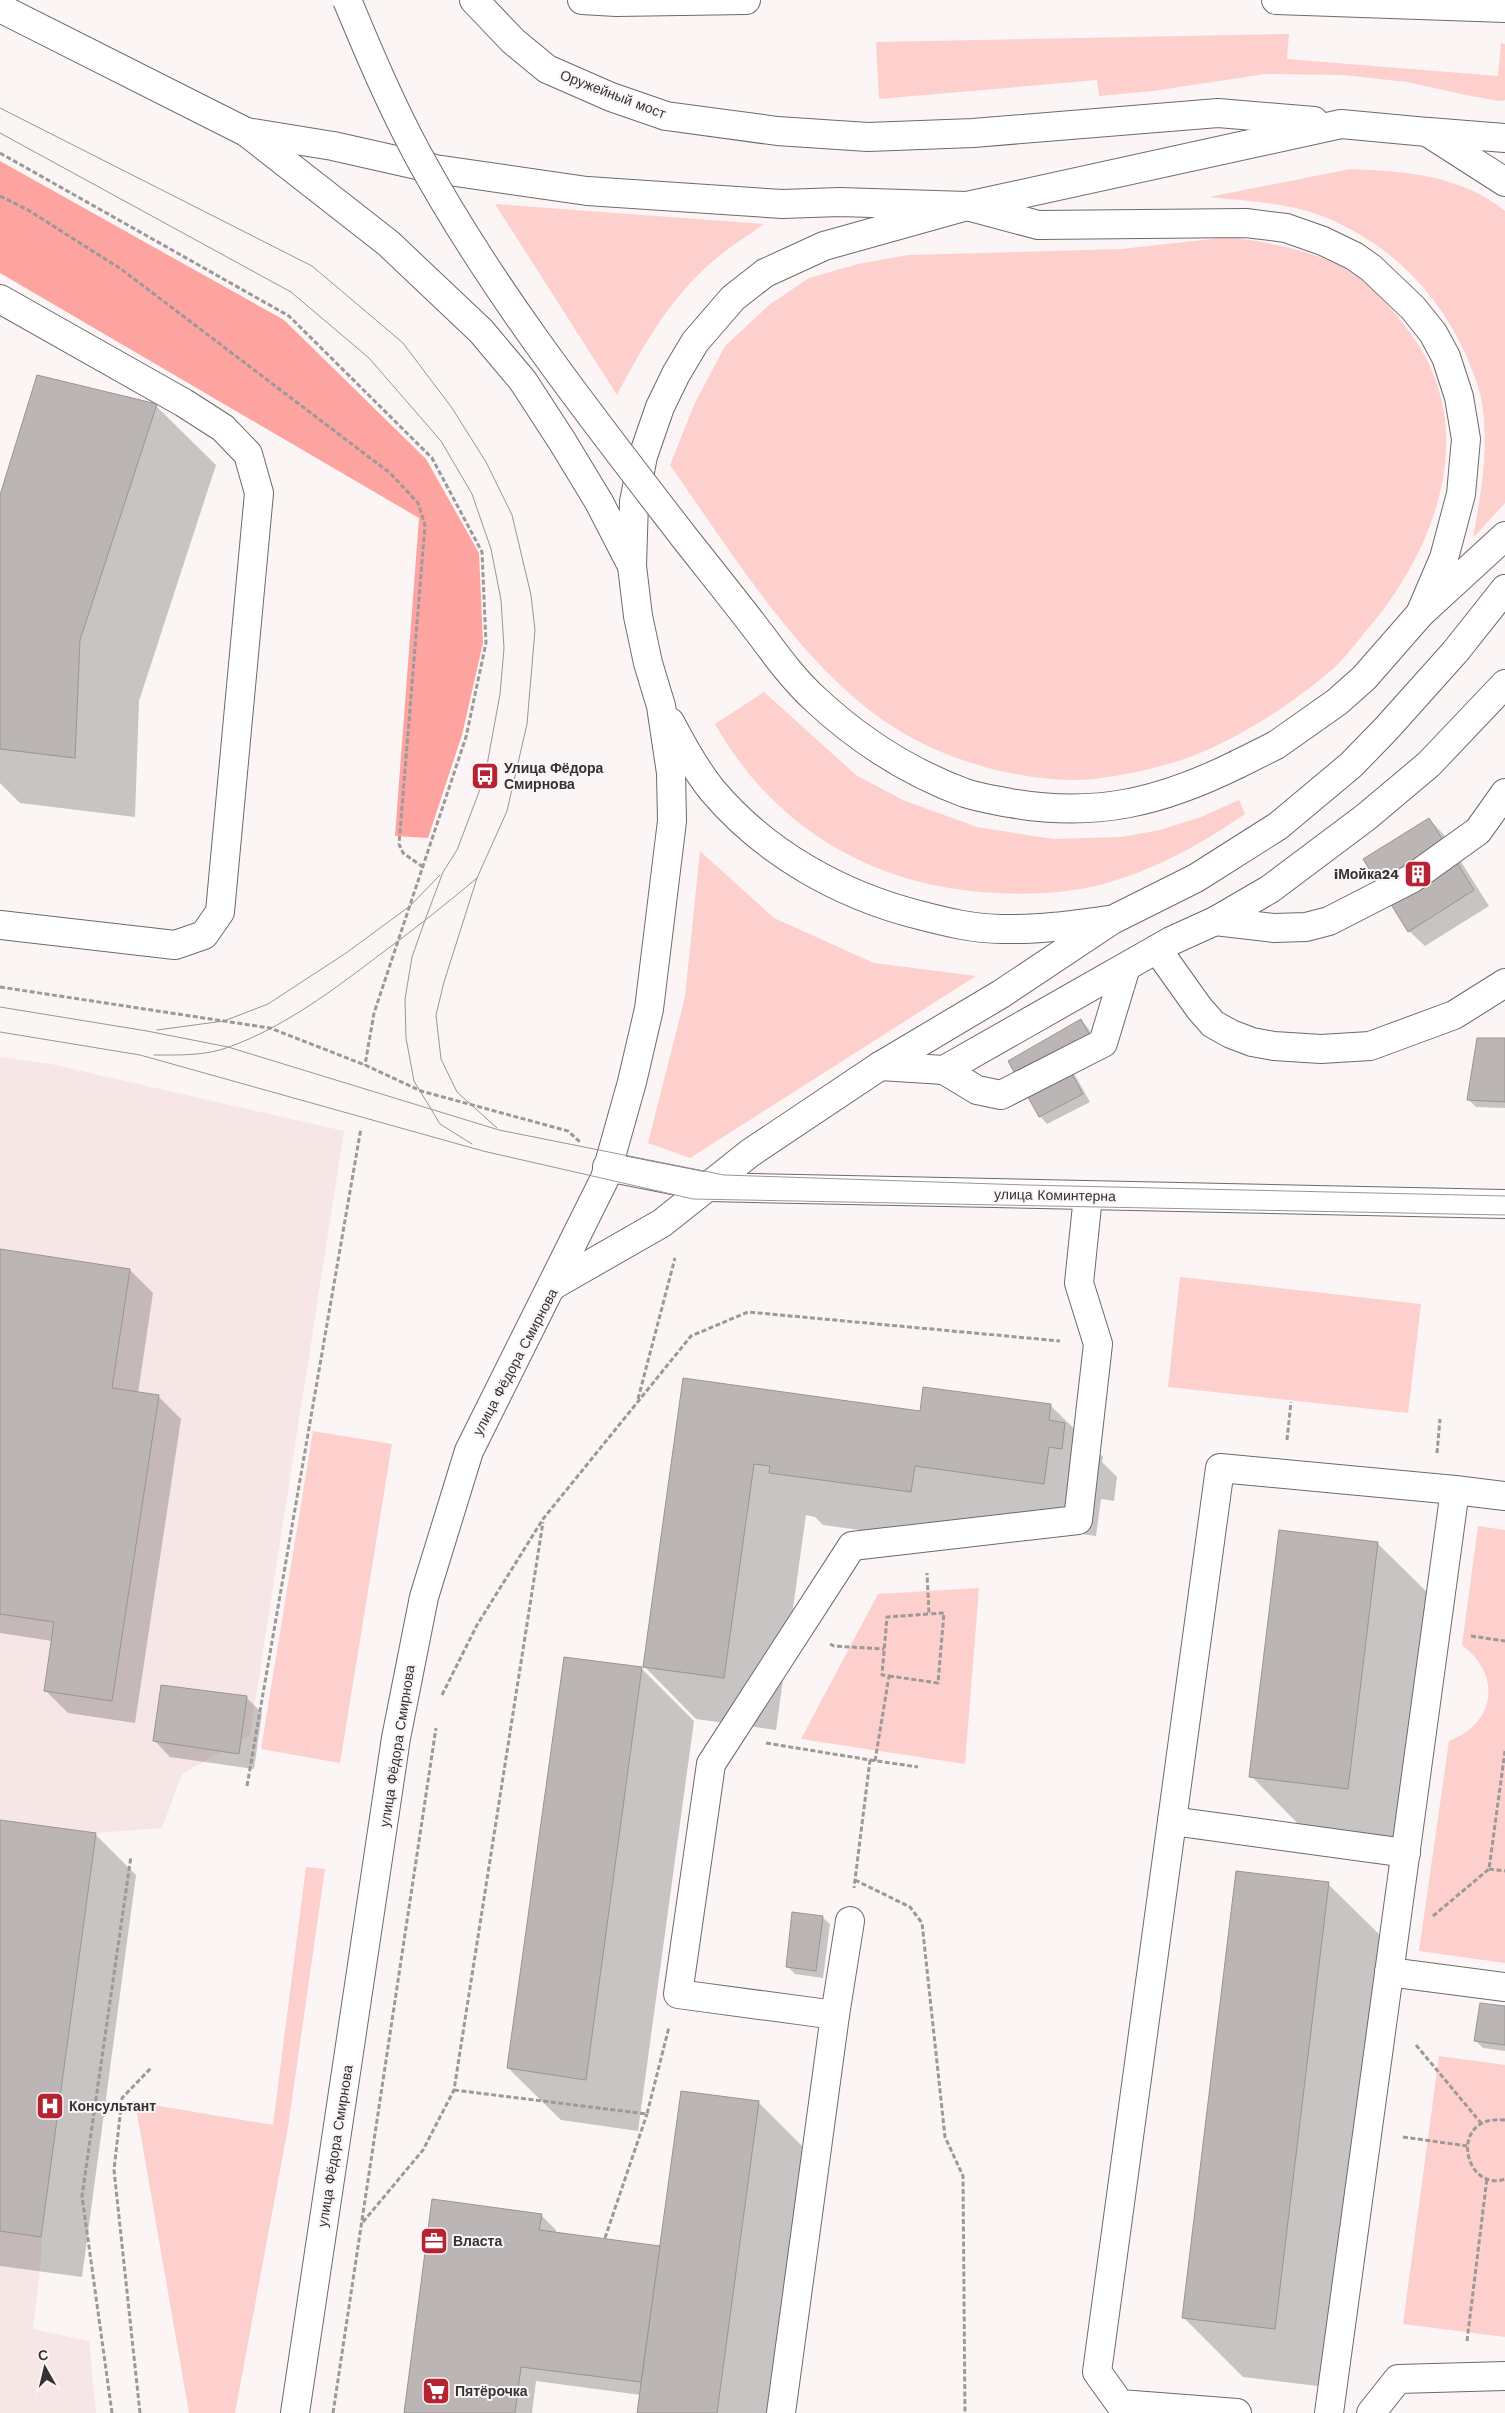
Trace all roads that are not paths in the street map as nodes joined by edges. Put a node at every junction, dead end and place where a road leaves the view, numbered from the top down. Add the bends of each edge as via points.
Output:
1 (347, 0) edge
2 (474, 0) edge
3 (582, 0) edge
4 (746, 0) edge
5 (1276, 0) edge
6 (0, 8) edge
7 (1505, 8) edge
8 (1341, 124) junction
9 (246, 132) junction
10 (1427, 132) junction
11 (1505, 138) edge
12 (1505, 182) edge
13 (967, 206) junction
14 (0, 299) edge
15 (1505, 536) edge
16 (632, 566) junction
17 (1505, 589) edge
18 (1420, 614) junction
19 (1504, 687) edge
20 (661, 706) junction
21 (1505, 793) edge
22 (1112, 920) junction
23 (1215, 921) junction
24 (0, 925) edge
25 (1157, 949) junction
26 (1126, 967) junction
27 (1504, 983) edge
28 (880, 1066) junction
29 (944, 1070) junction
30 (607, 1167) junction
31 (708, 1187) junction
32 (1088, 1196) junction
33 (1505, 1204) edge
34 (552, 1286) junction
35 (1455, 1490) junction
36 (1505, 1496) edge
37 (1172, 1821) junction
38 (1406, 1853) junction
39 (850, 1921) road end
40 (1391, 1961) junction
41 (1505, 1987) edge
42 (835, 2016) junction
43 (1505, 2376) edge
44 (295, 2413) edge
45 (781, 2413) edge
46 (1237, 2413) edge
47 (1329, 2413) edge
48 (1371, 2413) edge

1 - 18 main road, bridge via 374,65 419,157 486,268 570,386 801,686 832,715 896,760 930,778 981,798 1035,807 1093,808 1131,804 1195,785 1276,745 1337,702 1364,678
2 - 8 main road, Оружейный мост via 513,41 547,69 611,97 666,116 777,131 868,137 973,134 1218,113
3 - 4 main road
5 - 7 main road
6 - 9 main road
8 - 10 main road, Оружейный мост
8 - 13 main road
9 - 13 main road via 334,146 435,169 587,191 782,204 840,202
9 - 16 main road via 388,243 481,331 522,381 562,441
10 - 11 main road, Оружейный мост
10 - 12 main road
13 - 16 main road via 824,246 765,273 733,298 695,342 660,407 643,456 634,502
13 - 18 main road via 1038,225 1246,223 1286,228 1354,256 1386,280 1428,326 1442,349 1454,377 1464,420 1464,466 1456,517 1444,558
14 - 24 main road via 223,428 248,454 259,493 220,912 204,935 175,946
15 - 18 main road
16 - 20 main road via 638,616
17 - 22 main road via 1421,691 1351,765 1313,798 1278,826 1196,878
19 - 23 main road via 1429,764 1366,817 1270,889
20 - 22 main road via 711,789 746,825 783,855 826,881 881,906 972,927 1027,928
20 - 30 main road via 671,773 672,821 663,903 649,1009
21 - 23 main road via 1478,830 1411,879 1329,921 1306,927 1274,928
22 - 28 main road, улица Фёдора Смирнова via 1002,994
23 - 25 main road
25 - 26 main road
25 - 27 main road via 1213,1024 1252,1042 1274,1046 1321,1049 1370,1046 1454,1015
26 - 29 main road
26 - 29 main road via 1103,1043 1001,1095 977,1090
28 - 29 main road
28 - 31 main road, улица Фёдора Смирнова via 750,1153
30 - 31 main road, улица Коминтерна
30 - 34 main road
31 - 32 main road, улица Коминтерна
31 - 34 main road, улица Фёдора Смирнова via 662,1223
32 - 33 main road, улица Коминтерна
32 - 42 main road via 1080,1283 1098,1344 1078,1520 852,1546 711,1764 678,1994
34 - 44 main road, улица Фёдора Смирнова via 469,1451 424,1597 396,1738
35 - 36 main road
35 - 37 main road via 1220,1468
35 - 38 main road
37 - 38 main road
37 - 46 main road via 1097,2372 1120,2404
38 - 40 main road
39 - 42 main road
40 - 41 main road
40 - 47 main road
42 - 45 main road
43 - 48 main road via 1398,2379

